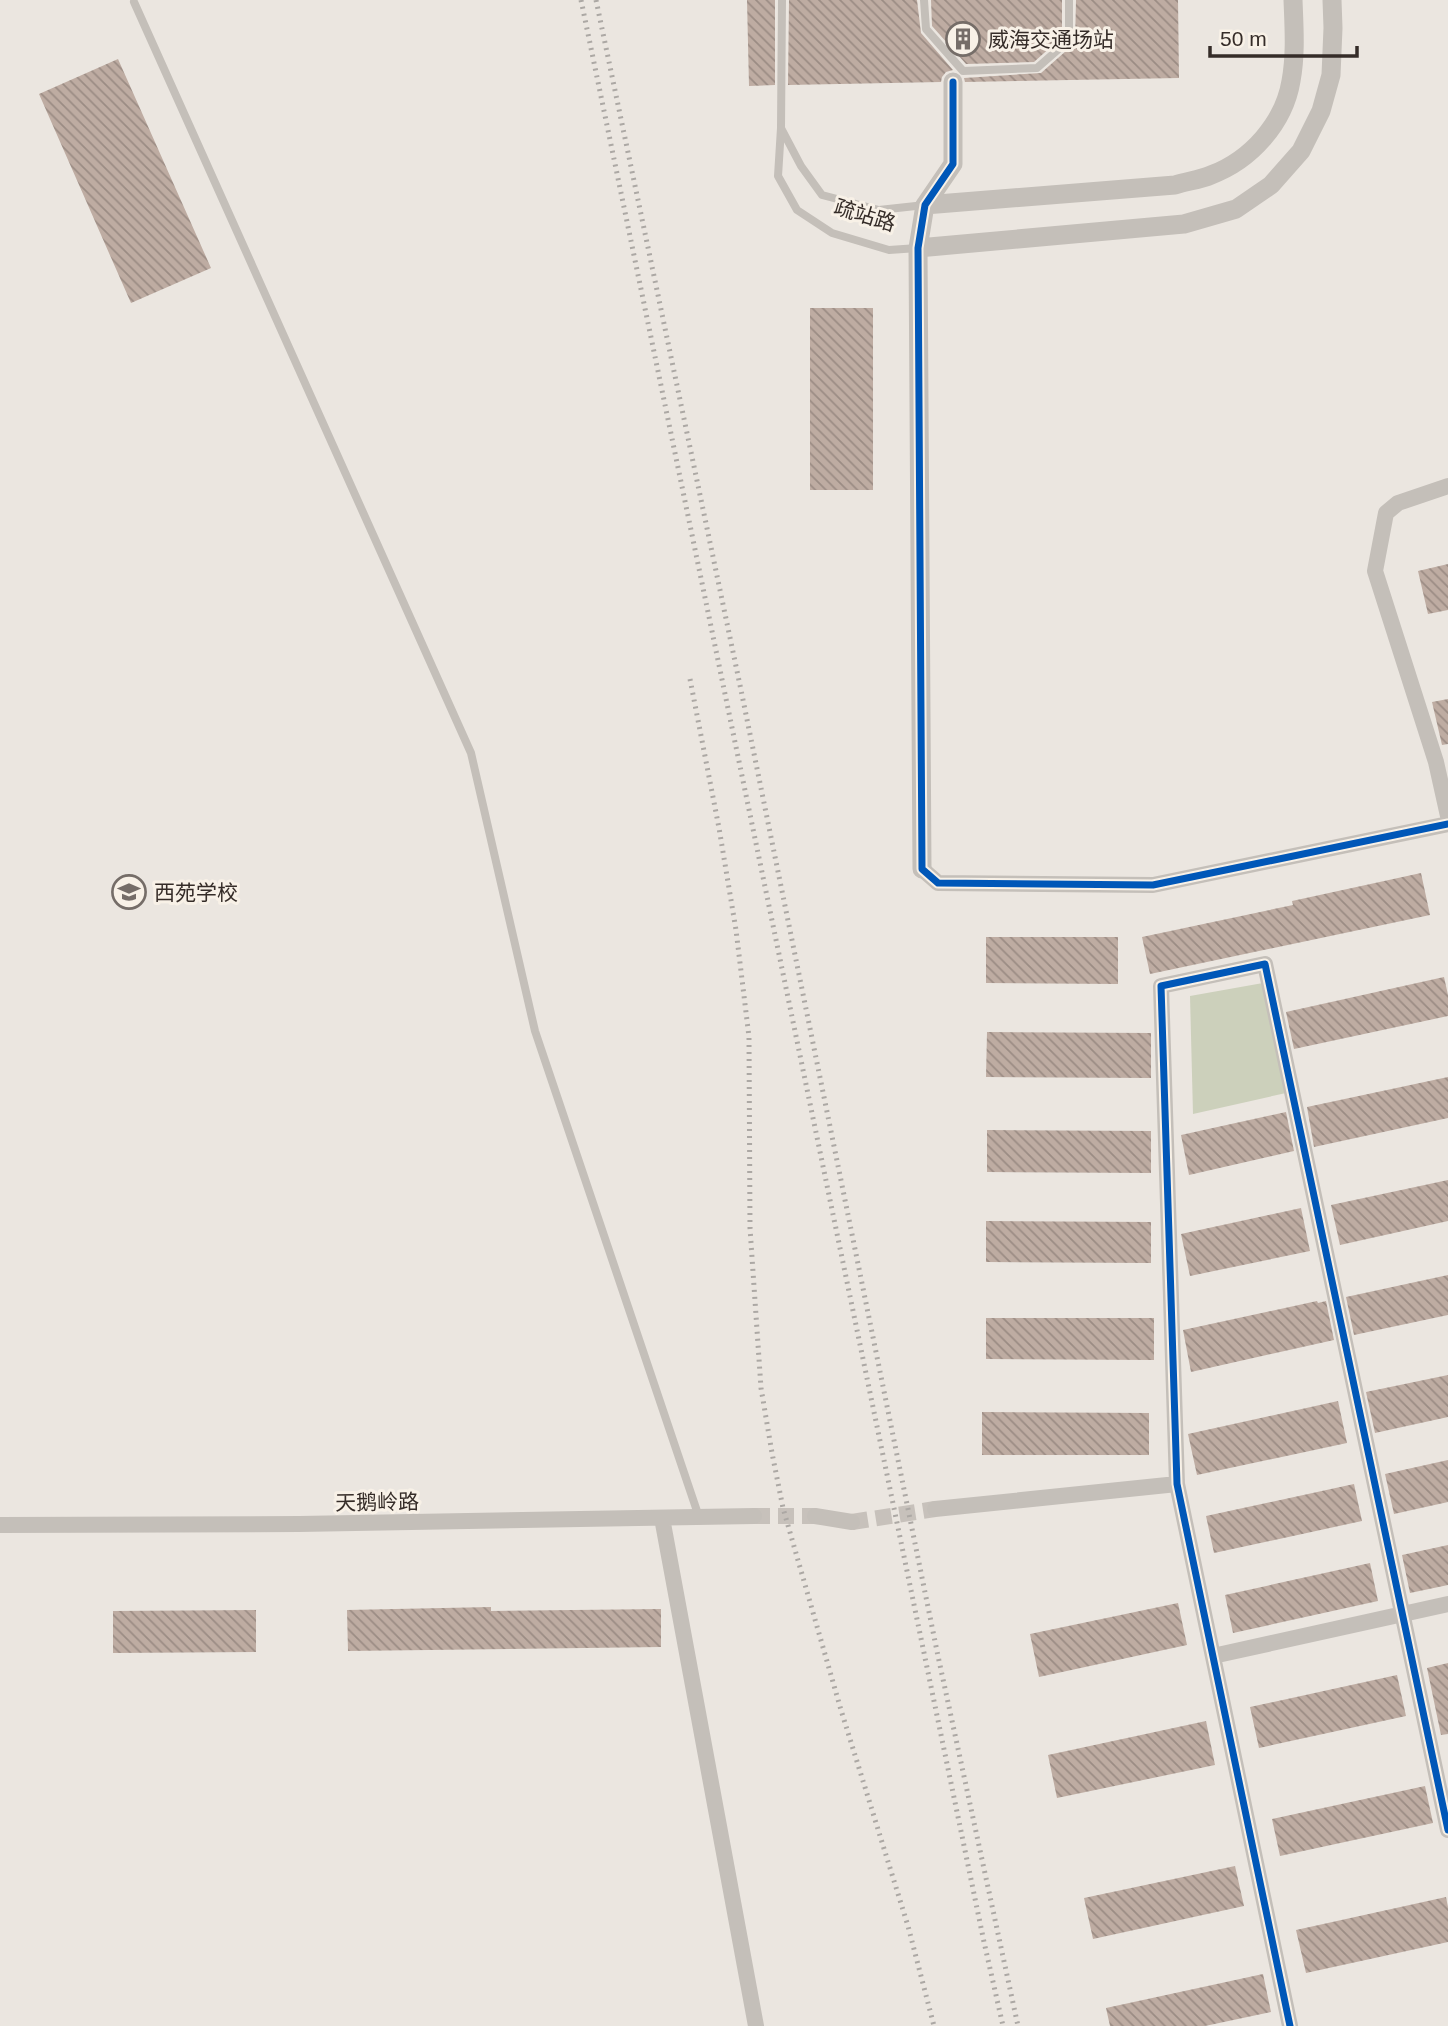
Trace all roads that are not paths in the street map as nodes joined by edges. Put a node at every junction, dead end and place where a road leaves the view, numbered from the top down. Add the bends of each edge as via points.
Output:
1 (782, 0) edge
2 (924, 0) edge
3 (1069, 0) edge
4 (1293, 0) edge
5 (1332, 0) edge
6 (134, 2) dead end
7 (953, 82) dead end
8 (781, 128) junction
9 (925, 205) junction
10 (918, 248) junction
11 (1448, 486) edge
12 (1448, 816) edge
13 (1448, 824) edge
14 (922, 869) joint
15 (1177, 1484) junction
16 (935, 1510) tunnel mouth
17 (754, 1516) tunnel mouth
18 (815, 1516) tunnel mouth
19 (699, 1517) junction
20 (662, 1518) junction
21 (852, 1522) tunnel mouth
22 (0, 1525) edge
23 (1448, 1604) edge
24 (1403, 1615) junction
25 (1213, 1656) junction
26 (1448, 1830) edge
27 (756, 2026) edge
28 (1290, 2026) edge

1 - 8 lane
2 - 3 lane via 926,29 963,71 1037,68 1069,40
4 - 9 street, 疏站路 via 1291,83 1279,117 1241,159 1211,175 1175,184
5 - 10 street, 疏站路 via 1331,75 1321,111 1301,151 1271,186 1236,209 1184,224
6 - 19 lane via 471,753 535,1031
7 - 9 street via 953,164
8 - 9 lane, 疏站路 via 822,195 879,210
8 - 10 lane, 疏站路 via 778,176 797,210 832,233 889,250
9 - 10 street
10 - 14 street
11 - 12 street via 1398,503 1387,513 1375,571 1436,762
13 - 14 street via 1153,885 938,883
15 - 16 street
15 - 24 street via 1161,986 1265,964
15 - 25 street
17 - 19 street, 天鹅岭路
18 - 21 street
19 - 20 street, 天鹅岭路
20 - 22 street, 天鹅岭路
20 - 27 street
23 - 24 street
24 - 25 street
24 - 26 street
25 - 28 street

